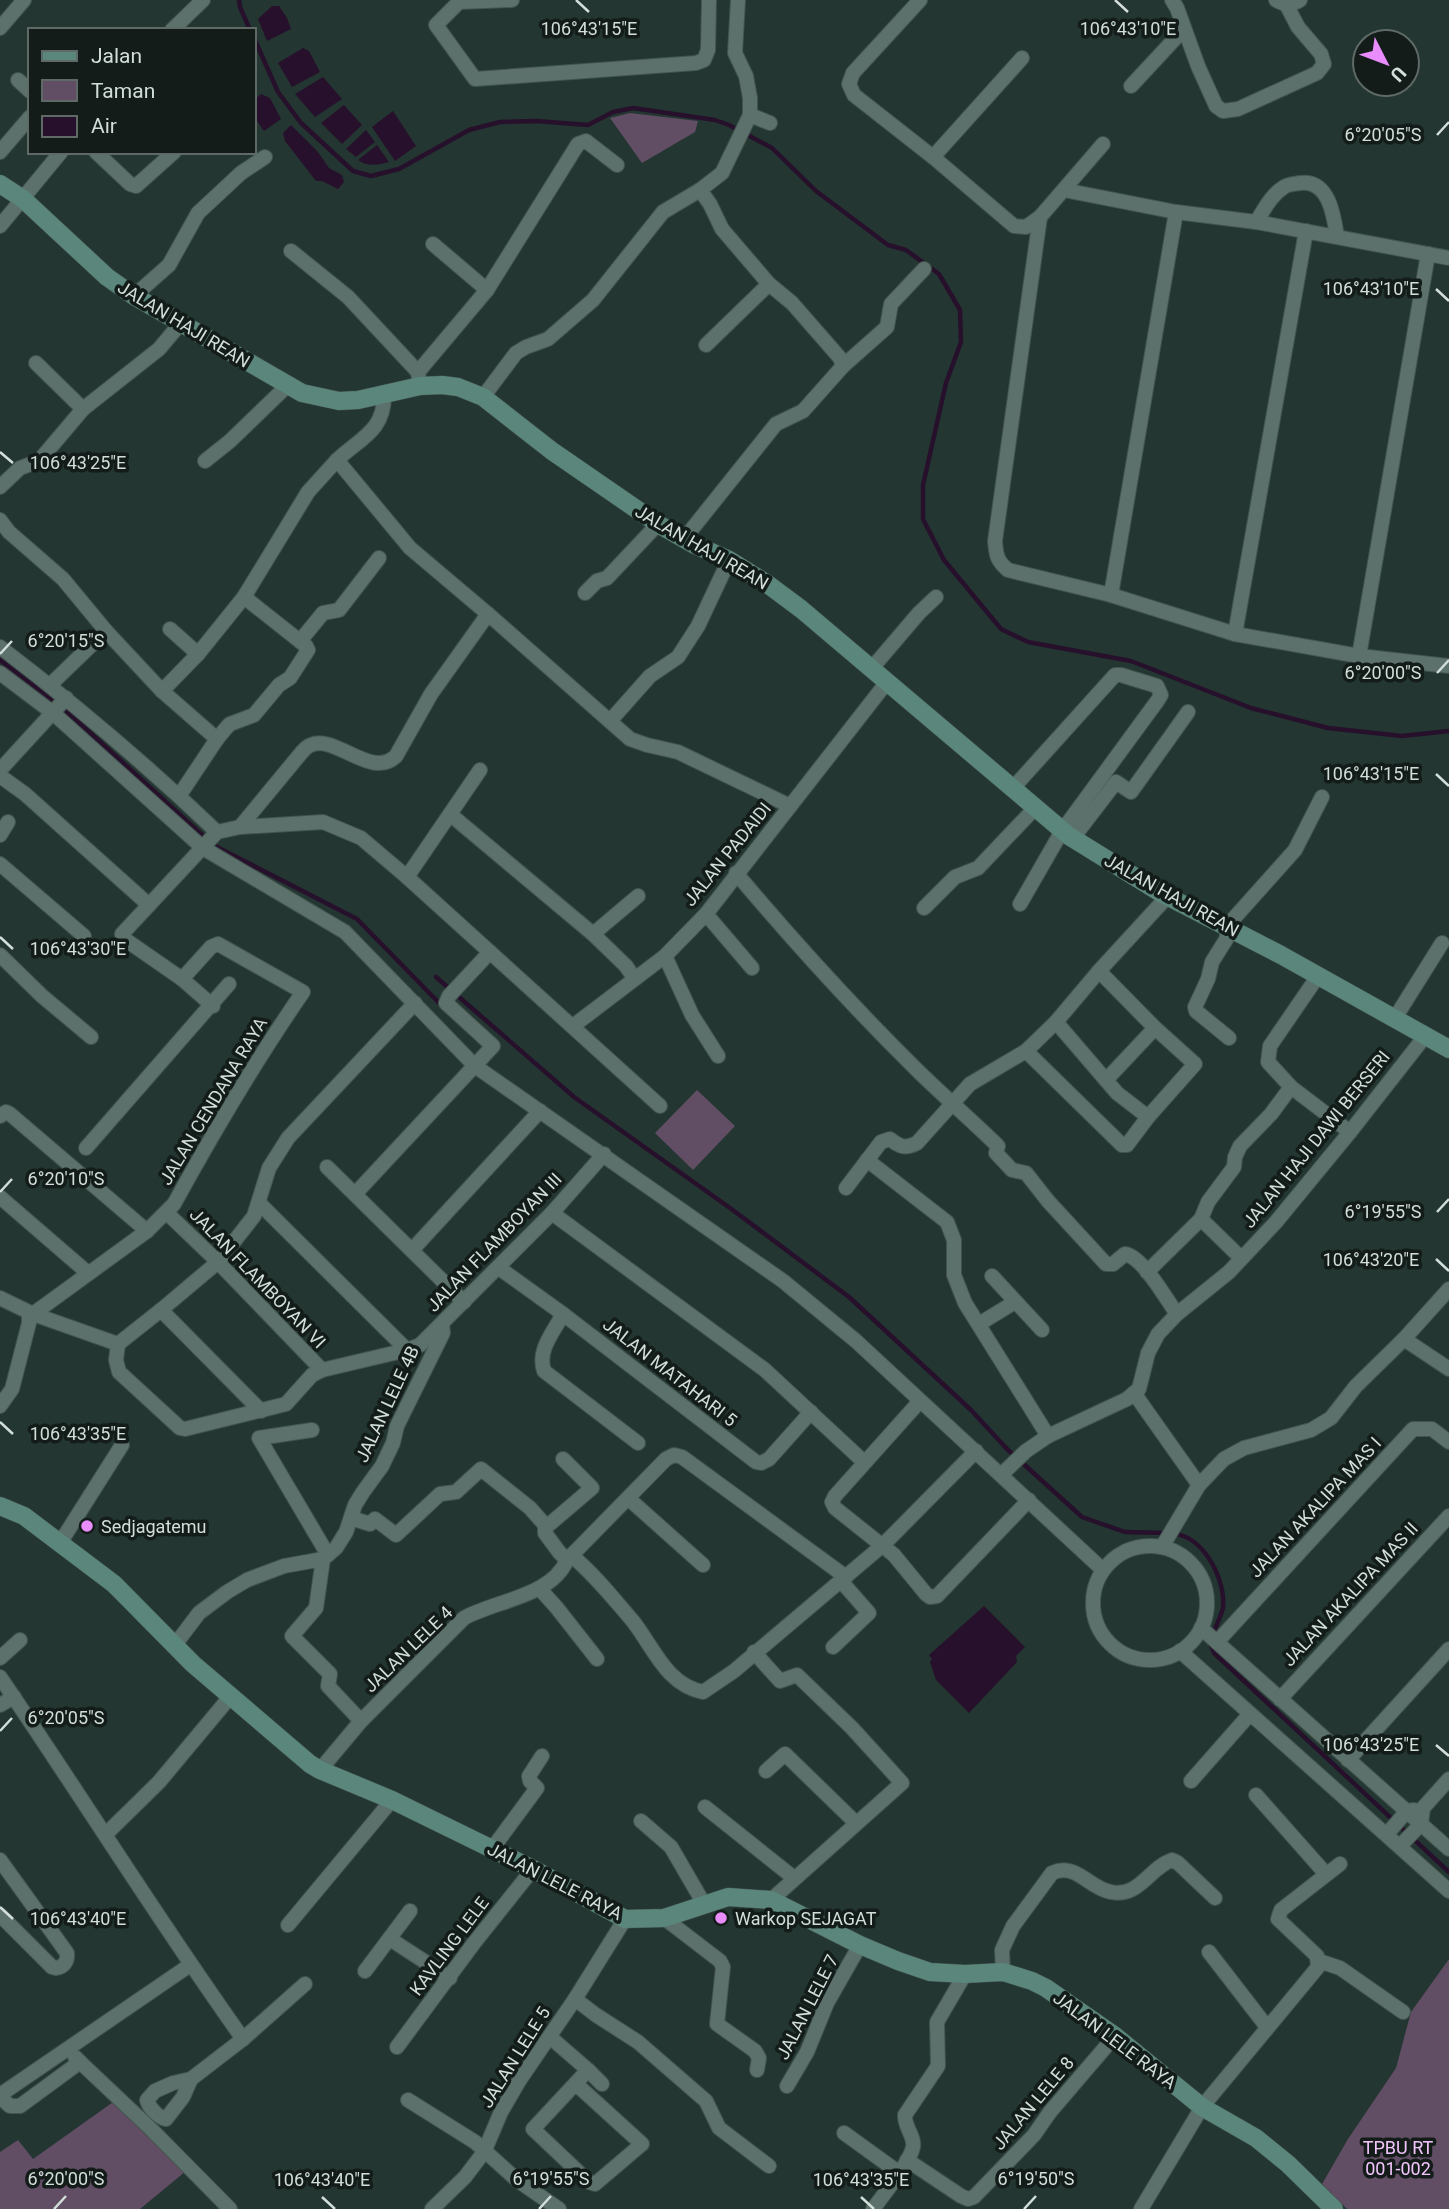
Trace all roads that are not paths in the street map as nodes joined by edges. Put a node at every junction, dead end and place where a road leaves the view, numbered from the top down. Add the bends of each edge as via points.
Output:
1 (24, 0) edge
2 (203, 0) edge
3 (512, 0) edge
4 (709, 0) edge
5 (738, 0) edge
6 (920, 0) edge
7 (1172, 0) edge
8 (1287, 1) edge
9 (2, 21) edge
10 (180, 27) edge
11 (1184, 29) junction
12 (1023, 58) dead end
13 (18, 80) dead end
14 (1131, 86) dead end
15 (28, 89) edge
16 (28, 119) edge
17 (770, 123) dead end
18 (745, 126) junction
19 (1103, 144) dead end
20 (0, 152) edge
21 (59, 154) edge
22 (98, 154) edge
23 (172, 154) edge
24 (265, 157) dead end
25 (933, 157) junction
26 (617, 165) dead end
27 (0, 184) edge
28 (700, 190) junction
29 (1064, 190) junction
30 (28, 192) junction
31 (1176, 212) junction
32 (1040, 217) junction
33 (1256, 222) junction
34 (0, 226) edge
35 (1306, 231) junction
36 (1337, 237) junction
37 (433, 244) dead end
38 (291, 251) dead end
39 (1428, 254) junction
40 (1449, 258) edge
41 (924, 269) dead end
42 (769, 284) junction
43 (487, 290) junction
44 (134, 296) junction
45 (180, 324) junction
46 (706, 345) dead end
47 (36, 363) dead end
48 (843, 366) junction
49 (419, 379) junction
50 (288, 384) junction
51 (384, 394) junction
52 (482, 397) junction
53 (83, 409) junction
54 (337, 460) junction
55 (205, 461) dead end
56 (0, 487) edge
57 (658, 524) junction
58 (3, 532) edge
59 (684, 539) junction
60 (379, 558) dead end
61 (729, 560) junction
62 (584, 593) dead end
63 (1111, 595) junction
64 (244, 597) junction
65 (936, 597) dead end
66 (488, 614) junction
67 (170, 629) dead end
68 (106, 631) junction
69 (1235, 634) junction
70 (304, 645) junction
71 (0, 647) edge
72 (198, 654) junction
73 (1359, 656) junction
74 (1449, 666) edge
75 (872, 668) junction
76 (0, 673) edge
77 (887, 682) junction
78 (51, 685) junction
79 (162, 691) junction
80 (60, 705) junction
81 (1188, 712) dead end
82 (610, 721) junction
83 (217, 739) junction
84 (0, 770) edge
85 (480, 770) dead end
86 (0, 776) edge
87 (1013, 788) junction
88 (179, 796) junction
89 (1322, 797) dead end
90 (790, 806) junction
91 (1036, 807) junction
92 (452, 815) junction
93 (240, 827) junction
94 (1068, 834) junction
95 (210, 840) junction
96 (0, 864) edge
97 (736, 873) junction
98 (407, 877) junction
99 (638, 895) dead end
100 (1167, 897) junction
101 (1020, 904) dead end
102 (149, 905) junction
103 (924, 908) dead end
104 (706, 914) junction
105 (1227, 926) junction
106 (593, 934) junction
107 (84, 936) dead end
108 (1442, 943) dead end
109 (490, 952) junction
110 (0, 955) edge
111 (665, 956) junction
112 (752, 968) dead end
113 (1098, 971) junction
114 (1318, 975) junction
115 (634, 978) junction
116 (182, 979) junction
117 (229, 985) dead end
118 (415, 1003) junction
119 (213, 1006) junction
120 (1395, 1018) junction
121 (1056, 1022) junction
122 (573, 1026) junction
123 (1155, 1028) junction
124 (1426, 1035) junction
125 (91, 1037) dead end
126 (1229, 1038) dead end
127 (1449, 1049) edge
128 (1026, 1051) junction
129 (718, 1056) dead end
130 (475, 1066) junction
131 (1106, 1080) junction
132 (1292, 1087) junction
133 (954, 1103) junction
134 (660, 1106) dead end
135 (540, 1111) junction
136 (0, 1116) edge
137 (1147, 1117) junction
138 (1350, 1132) junction
139 (86, 1147) dead end
140 (604, 1154) junction
141 (867, 1160) junction
142 (327, 1167) dead end
143 (846, 1188) dead end
144 (355, 1194) junction
145 (0, 1197) edge
146 (259, 1203) junction
147 (167, 1213) junction
148 (552, 1213) junction
149 (1201, 1219) junction
150 (147, 1231) junction
151 (412, 1250) junction
152 (1241, 1258) junction
153 (218, 1262) junction
154 (499, 1268) junction
155 (1147, 1272) junction
156 (88, 1273) junction
157 (992, 1276) dead end
158 (1449, 1289) edge
159 (0, 1298) edge
160 (464, 1302) junction
161 (1015, 1302) junction
162 (161, 1310) junction
163 (31, 1314) junction
164 (563, 1314) junction
165 (1177, 1314) junction
166 (442, 1324) junction
167 (979, 1324) junction
168 (1042, 1330) dead end
169 (1404, 1339) junction
170 (118, 1344) junction
171 (407, 1350) junction
172 (1449, 1369) edge
173 (322, 1370) junction
174 (1134, 1393) junction
175 (920, 1401) junction
176 (0, 1406) edge
177 (261, 1411) junction
178 (811, 1412) junction
179 (312, 1430) dead end
180 (1048, 1436) junction
181 (1449, 1442) edge
182 (638, 1443) dead end
183 (122, 1445) dead end
184 (976, 1451) junction
185 (563, 1459) dead end
186 (864, 1462) junction
187 (1001, 1475) junction
188 (1199, 1485) junction
189 (629, 1499) junction
190 (1028, 1500) junction
191 (0, 1506) edge
192 (1449, 1516) edge
193 (351, 1518) junction
194 (545, 1528) junction
195 (1166, 1539) junction
196 (60, 1543) junction
197 (883, 1545) junction
198 (326, 1557) junction
199 (570, 1558) junction
200 (703, 1565) dead end
201 (1103, 1570) junction
202 (844, 1579) junction
203 (539, 1588) junction
204 (1201, 1628) junction
205 (20, 1640) dead end
206 (1217, 1642) junction
207 (174, 1646) junction
208 (833, 1647) dead end
209 (1449, 1650) edge
210 (1180, 1651) junction
211 (754, 1653) junction
212 (0, 1658) edge
213 (597, 1659) dead end
214 (0, 1677) edge
215 (14, 1697) junction
216 (230, 1697) junction
217 (1280, 1699) junction
218 (0, 1705) edge
219 (1251, 1714) junction
220 (361, 1721) junction
221 (542, 1756) dead end
222 (1348, 1760) junction
223 (320, 1770) junction
224 (766, 1771) dead end
225 (1449, 1780) edge
226 (1191, 1781) dead end
227 (1256, 1795) dead end
228 (392, 1800) junction
229 (705, 1807) dead end
230 (1423, 1808) junction
231 (1407, 1811) junction
232 (641, 1821) dead end
233 (856, 1823) junction
234 (1420, 1824) junction
235 (106, 1834) junction
236 (1387, 1834) junction
237 (1400, 1846) junction
238 (492, 1849) junction
239 (1449, 1849) edge
240 (0, 1860) edge
241 (1340, 1864) dead end
242 (533, 1869) junction
243 (1326, 1874) junction
244 (794, 1878) junction
245 (1449, 1891) edge
246 (1215, 1898) dead end
247 (771, 1900) junction
248 (704, 1904) junction
249 (410, 1911) dead end
250 (0, 1915) edge
251 (663, 1918) junction
252 (625, 1919) junction
253 (288, 1925) dead end
254 (390, 1939) junction
255 (860, 1945) junction
256 (1209, 1952) dead end
257 (1319, 1961) junction
258 (190, 1965) junction
259 (365, 1971) dead end
260 (1003, 1972) junction
261 (964, 1974) junction
262 (450, 1978) junction
263 (305, 1984) dead end
264 (575, 1999) junction
265 (1403, 2012) dead end
266 (1267, 2027) junction
267 (1115, 2036) junction
268 (550, 2037) junction
269 (243, 2039) junction
270 (397, 2046) dead end
271 (67, 2048) junction
272 (80, 2062) junction
273 (588, 2070) junction
274 (757, 2070) dead end
275 (191, 2079) dead end
276 (576, 2084) junction
277 (602, 2084) dead end
278 (787, 2086) dead end
279 (0, 2096) edge
280 (408, 2100) dead end
281 (1202, 2107) junction
282 (844, 2133) dead end
283 (484, 2152) junction
284 (769, 2166) dead end
285 (903, 2166) junction
286 (230, 2209) edge
287 (432, 2209) edge
288 (559, 2209) edge
289 (873, 2209) edge
290 (1141, 2209) edge
291 (1334, 2209) edge

1 - 9 street
2 - 10 street
3 - 4 street via 459,2 436,25 475,79 696,63 704,60 709,50
5 - 18 street via 735,53 750,98
6 - 25 street via 853,73 849,84 854,95
7 - 11 street
8 - 11 street via 1298,27 1324,64 1317,73 1238,109 1223,111 1216,106
11 - 14 street
12 - 25 street
13 - 15 street
16 - 20 street
17 - 18 street
18 - 28 street via 722,173
19 - 29 street
21 - 30 street
22 - 23 street via 136,186
24 - 44 street via 198,213 169,265
25 - 32 street via 1014,226 1026,227
26 - 43 street via 586,141 578,144
27 - 30 street, JALAN HAJI REAN
28 - 42 street via 722,229
28 - 52 street via 663,212 593,300 548,339 516,353
29 - 31 street
29 - 32 street
30 - 34 street
30 - 44 street, JALAN HAJI REAN via 107,277
31 - 33 street
31 - 63 street
32 - 63 street via 996,555 1008,570
33 - 35 street
33 - 36 street via 1286,185 1306,182 1321,190 1332,207
35 - 36 street
35 - 69 street
36 - 39 street
37 - 43 street
38 - 49 street via 348,297
39 - 40 street
39 - 73 street
41 - 48 street via 891,304 887,327
42 - 46 street
42 - 48 street via 792,303
43 - 49 street
44 - 45 street, JALAN HAJI REAN
45 - 50 street, JALAN HAJI REAN
45 - 53 street via 159,349
47 - 53 street
48 - 59 street via 803,411 776,424
49 - 51 street, JALAN HAJI REAN
49 - 52 street, JALAN HAJI REAN
50 - 51 street, JALAN HAJI REAN via 302,393 340,401
50 - 55 street
51 - 54 street via 385,407 376,426
52 - 57 street, JALAN HAJI REAN
53 - 56 street via 39,461 20,468
54 - 64 street via 308,492
54 - 66 street via 410,548
57 - 59 street, JALAN HAJI REAN
57 - 62 street via 607,578
58 - 68 street via 63,579
59 - 61 street, JALAN HAJI REAN
60 - 70 street via 339,610 323,612
61 - 75 street, JALAN HAJI REAN via 783,596
61 - 82 street via 678,657 650,676
63 - 69 street
64 - 70 street
64 - 72 street
65 - 75 street
66 - 82 street
66 - 93 street via 390,762 380,765 322,743 311,744
67 - 72 street
68 - 78 street
68 - 79 street
69 - 73 street
70 - 83 street via 290,678 254,715 230,724
71 - 78 street
72 - 79 street
73 - 74 street
75 - 77 street, JALAN HAJI REAN
76 - 80 street
77 - 87 street, JALAN HAJI REAN
77 - 90 street, JALAN PADAIDI
78 - 80 street
79 - 83 street
80 - 84 street
80 - 88 street
80 - 95 street
81 - 94 street via 1131,792 1116,782
82 - 90 street via 630,739 678,752
83 - 88 street
85 - 92 street
86 - 102 street
87 - 91 street, JALAN HAJI REAN
87 - 94 street via 1115,675 1157,686 1158,700
88 - 95 street
89 - 105 street via 1296,849
90 - 97 street, JALAN PADAIDI
91 - 94 street, JALAN HAJI REAN
91 - 103 street via 978,868 955,877
92 - 98 street
92 - 106 street
93 - 95 street
93 - 98 street via 323,822 361,838
94 - 100 street, JALAN HAJI REAN
94 - 101 street
95 - 102 street
95 - 118 street via 345,932
96 - 107 street
97 - 104 street, JALAN PADAIDI
97 - 133 street via 864,1015
98 - 109 street
99 - 106 street
100 - 105 street, JALAN HAJI REAN
100 - 113 street
102 - 116 street via 123,938
104 - 111 street, JALAN PADAIDI
104 - 112 street
105 - 114 street, JALAN HAJI REAN
105 - 126 street via 1227,938 1212,962 1195,1007
106 - 115 street
108 - 120 street
109 - 122 street
109 - 130 street via 453,992 447,1005 493,1046
110 - 125 street
111 - 115 street, JALAN PADAIDI
111 - 129 street via 692,1016
113 - 121 street
113 - 123 street
114 - 120 street, JALAN HAJI REAN
114 - 132 street via 1268,1053 1268,1062
115 - 122 street, JALAN PADAIDI
116 - 119 street
116 - 147 street, JALAN CENDANA RAYA via 218,944 303,992
117 - 119 street
118 - 130 street
118 - 146 street via 288,1138 269,1168
119 - 139 street
120 - 124 street, JALAN HAJI REAN
121 - 128 street
121 - 131 street
122 - 134 street
123 - 131 street
123 - 137 street via 1195,1064
124 - 127 street, JALAN HAJI REAN
124 - 138 street, JALAN HAJI DAWI BERSERI
128 - 133 street via 970,1084
128 - 137 street via 1125,1146
130 - 135 street
130 - 144 street
131 - 137 street
132 - 138 street
132 - 149 street via 1240,1146 1234,1167
133 - 141 street via 917,1143 908,1148 890,1139 881,1142
133 - 155 street via 998,1146 996,1153 1012,1170 1026,1173 1106,1264 1129,1254
135 - 140 street
135 - 151 street
136 - 150 street via 10,1114
138 - 152 street, JALAN HAJI DAWI BERSERI via 1290,1207
140 - 148 street, JALAN FLAMBOYAN III
140 - 175 street via 783,1281
141 - 143 street
141 - 167 street via 947,1222 954,1240 954,1275
142 - 144 street
144 - 151 street
145 - 156 street
146 - 153 street
146 - 171 street
147 - 150 street, JALAN CENDANA RAYA
147 - 153 street, JALAN FLAMBOYAN VI
148 - 154 street, JALAN FLAMBOYAN III
148 - 178 street via 765,1370
149 - 152 street
149 - 155 street
150 - 156 street, JALAN CENDANA RAYA
151 - 160 street
152 - 165 street, JALAN HAJI DAWI BERSERI
153 - 162 street
153 - 173 street, JALAN FLAMBOYAN VI
154 - 160 street, JALAN FLAMBOYAN III
154 - 164 street, JALAN MATAHARI 5
155 - 165 street
156 - 163 street, JALAN CENDANA RAYA
157 - 161 street
158 - 169 street
159 - 163 street
160 - 166 street, JALAN FLAMBOYAN III
161 - 167 street
161 - 168 street
162 - 170 street
162 - 177 street
163 - 170 street
163 - 176 street via 12,1389
164 - 178 street, JALAN MATAHARI 5 via 756,1462 769,1459
164 - 182 street via 542,1352 544,1371
165 - 174 street, JALAN HAJI DAWI BERSERI via 1158,1334
166 - 171 street, JALAN FLAMBOYAN III via 420,1345
166 - 193 street, JALAN LELE 4B via 443,1333 393,1443
167 - 180 street
169 - 172 street
169 - 188 street via 1331,1418 1311,1430 1232,1453
170 - 177 street via 119,1372 180,1428
171 - 173 street
173 - 177 street via 286,1404
174 - 180 street
174 - 188 street
175 - 184 street
175 - 186 street
178 - 186 street
179 - 198 street via 259,1438
180 - 187 street
181 - 206 street, JALAN AKALIPA MAS I via 1432,1429 1413,1429
183 - 196 street
184 - 187 street
184 - 197 street
185 - 194 street via 592,1488
186 - 197 street via 832,1502
187 - 190 street
188 - 195 street
189 - 199 street, JALAN LELE 4
189 - 200 street
189 - 202 street, JALAN LELE 4 via 666,1459 682,1457
190 - 197 street via 937,1596 926,1594
190 - 201 street
191 - 196 street, JALAN LELE RAYA via 24,1516
192 - 217 street, JALAN AKALIPA MAS II
193 - 194 street via 370,1524 375,1519 396,1535 440,1494 456,1492 481,1469 530,1508
193 - 198 street, JALAN LELE 4B
194 - 199 street via 559,1552
195 - 201 street via 1119,1555
195 - 204 street via 1196,1569 1205,1588 1207,1608
196 - 207 street, JALAN LELE RAYA via 114,1584
197 - 202 street
198 - 207 street via 247,1580 199,1613
198 - 220 street via 316,1608 292,1636 330,1674 328,1686
199 - 203 street, JALAN LELE 4
199 - 211 street via 583,1565 634,1622 674,1678 696,1691 703,1692
201 - 210 street via 1094,1590 1093,1613 1101,1634 1116,1650 1137,1659 1159,1659
202 - 208 street, JALAN LELE 4 via 869,1613
202 - 211 street
203 - 213 street
203 - 220 street, JALAN LELE 4 via 464,1618
204 - 206 street
204 - 210 street
205 - 212 street
206 - 217 street
207 - 216 street, JALAN LELE RAYA
209 - 222 street
210 - 219 street
211 - 233 street via 780,1681 797,1675 902,1783
214 - 215 street
215 - 218 street
215 - 235 street
216 - 223 street, JALAN LELE RAYA
216 - 235 street via 159,1782
217 - 222 street
219 - 226 street
219 - 236 street
220 - 223 street, JALAN LELE 4
221 - 238 street via 529,1776 537,1788
222 - 231 street
223 - 228 street, JALAN LELE RAYA
224 - 233 street via 785,1754
225 - 230 street
227 - 243 street
228 - 238 street, JALAN LELE RAYA
228 - 253 street
229 - 244 street
230 - 231 street
230 - 234 street
231 - 234 street
231 - 236 street
232 - 248 street via 671,1847
233 - 244 street
234 - 237 street
234 - 239 street
235 - 258 street
236 - 237 street
237 - 245 street
238 - 242 street, JALAN LELE RAYA
240 - 250 street via 67,1953 64,1965 52,1967
241 - 243 street
242 - 252 street, JALAN LELE RAYA
242 - 262 street, KAVLING LELE
243 - 257 street via 1280,1910 1278,1919
244 - 247 street
246 - 260 street via 1172,1860 1128,1892 1103,1890 1069,1869 1060,1869 1052,1872 1013,1926 1002,1950
247 - 248 street, JALAN LELE RAYA via 728,1897
247 - 255 street, JALAN LELE RAYA
248 - 251 street, JALAN LELE RAYA
249 - 254 street
251 - 252 street, JALAN LELE RAYA
251 - 274 street via 720,1961 717,2024 755,2051
252 - 264 street, JALAN LELE 5
254 - 259 street
254 - 262 street
255 - 261 street, JALAN LELE RAYA via 930,1972
255 - 278 street, JALAN LELE 7
256 - 266 street
257 - 265 street via 1340,1968
257 - 266 street
258 - 269 street
258 - 271 street
260 - 261 street, JALAN LELE RAYA
260 - 267 street, JALAN LELE RAYA via 1046,1988
261 - 285 street via 937,2022 938,2066 905,2115 913,2148
262 - 270 street, KAVLING LELE
263 - 269 street
264 - 268 street, JALAN LELE 5
264 - 284 street via 638,2042 706,2101 719,2128
266 - 281 street
267 - 281 street, JALAN LELE RAYA
267 - 285 street, JALAN LELE 8 via 1034,2135 975,2197 961,2196
268 - 273 street
268 - 283 street, JALAN LELE 5 via 506,2102
269 - 275 street
271 - 272 street
271 - 279 street
272 - 279 street via 20,2106 10,2106
272 - 286 street
273 - 276 street
273 - 277 street
276 - 276 street via 642,2144 595,2184 533,2129
280 - 283 street
281 - 290 street
281 - 291 street, JALAN LELE RAYA via 1256,2138
282 - 285 street
283 - 287 street, JALAN LELE 5
283 - 288 street
285 - 289 street

